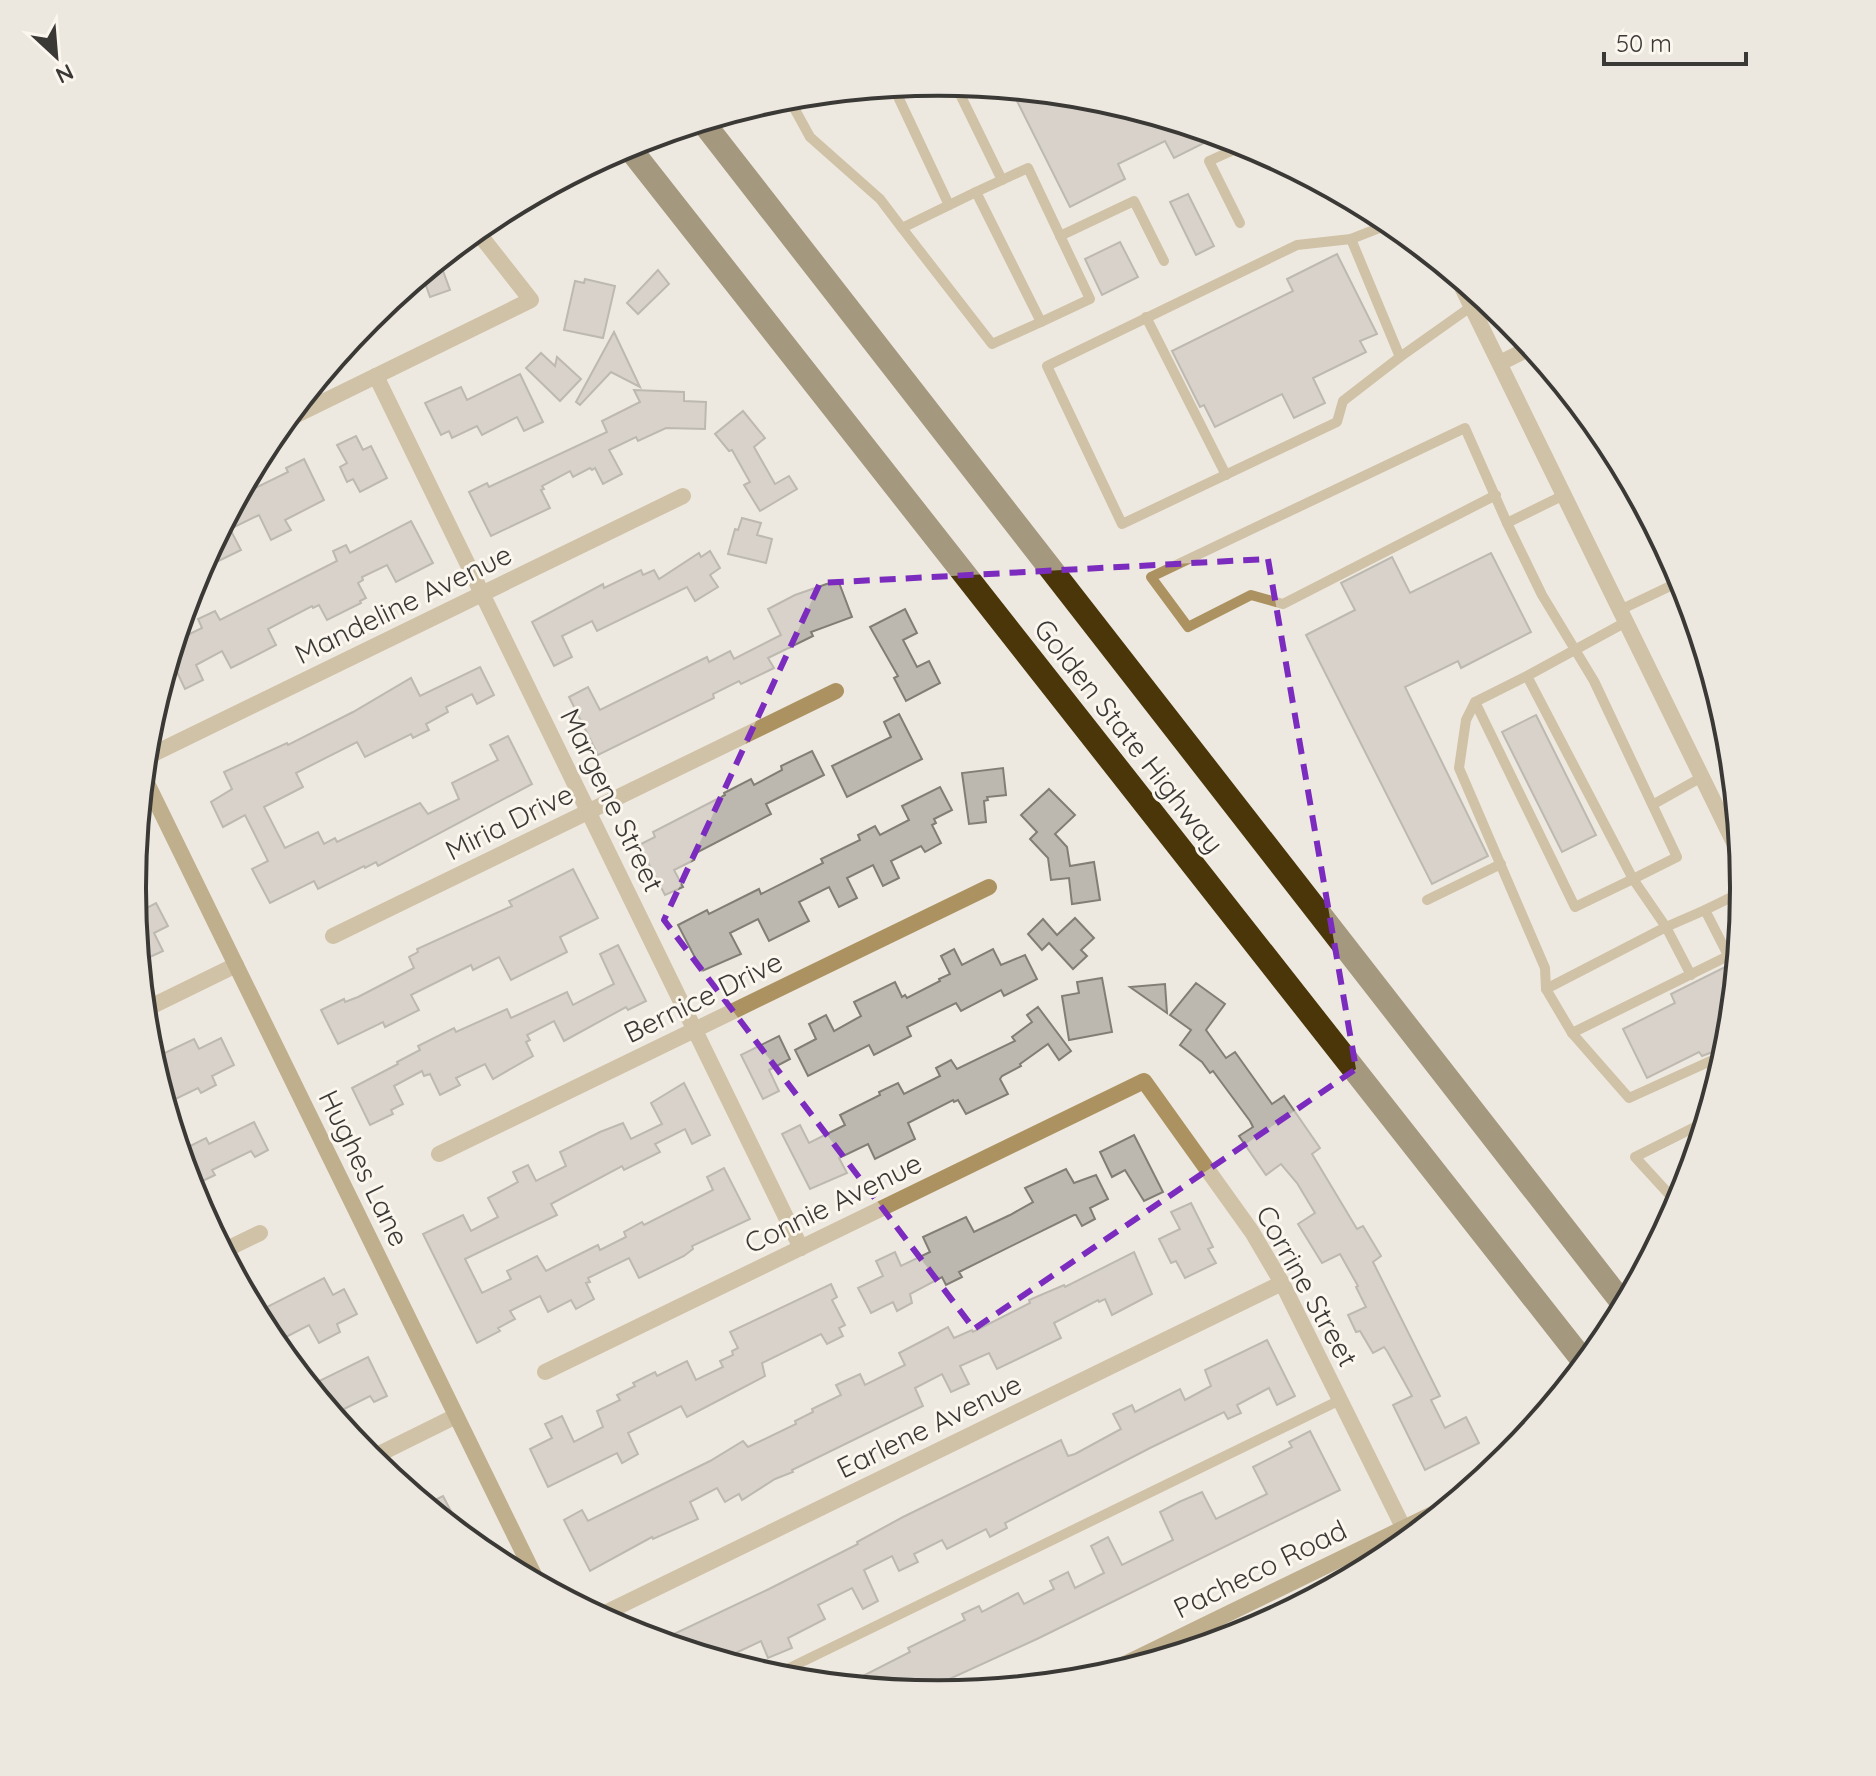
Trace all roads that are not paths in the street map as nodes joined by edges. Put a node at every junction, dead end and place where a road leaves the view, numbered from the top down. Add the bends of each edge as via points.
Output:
1 (961, 97) edge
2 (898, 98) edge
3 (795, 109) edge
4 (709, 130) edge
5 (1230, 152) edge
6 (636, 156) edge
7 (1002, 180) junction
8 (976, 192) junction
9 (949, 205) junction
10 (1240, 223) dead end
11 (902, 228) junction
12 (1377, 229) edge
13 (1060, 236) junction
14 (1351, 239) junction
15 (484, 240) edge
16 (1164, 261) dead end
17 (1470, 302) edge
18 (1472, 306) junction
19 (1146, 317) junction
20 (1041, 322) junction
21 (1521, 353) edge
22 (1400, 357) junction
23 (1500, 363) junction
24 (376, 376) junction
25 (307, 410) edge
26 (1226, 475) junction
27 (1496, 495) junction
28 (1564, 495) junction
29 (683, 496) dead end
30 (1507, 523) junction
31 (1671, 587) edge
32 (482, 594) junction
33 (1623, 616) junction
34 (1574, 648) junction
35 (1527, 676) junction
36 (836, 691) dead end
37 (1475, 702) junction
38 (158, 752) edge
39 (1702, 777) junction
40 (152, 794) edge
41 (1654, 804) junction
42 (588, 812) junction
43 (1727, 829) edge
44 (1501, 864) junction
45 (1633, 879) junction
46 (989, 887) dead end
47 (1730, 898) edge
48 (1427, 900) dead end
49 (1705, 910) junction
50 (1666, 927) junction
51 (333, 936) dead end
52 (1727, 953) edge
53 (1726, 957) edge
54 (236, 965) junction
55 (1691, 975) junction
56 (1546, 989) junction
57 (155, 1005) edge
58 (695, 1030) junction
59 (1572, 1033) junction
60 (1710, 1064) edge
61 (1144, 1081) joint
62 (1692, 1129) edge
63 (439, 1154) dead end
64 (1669, 1194) edge
65 (260, 1233) dead end
66 (232, 1246) edge
67 (801, 1248) junction
68 (1282, 1283) junction
69 (1617, 1296) edge
70 (1578, 1354) edge
71 (545, 1372) dead end
72 (1340, 1400) junction
73 (456, 1416) junction
74 (383, 1452) edge
75 (1403, 1528) edge
76 (1378, 1547) edge
77 (530, 1567) edge
78 (612, 1609) edge
79 (1163, 1647) edge
80 (793, 1666) edge

1 - 7 lane
2 - 9 lane
3 - 11 lane via 810,137 880,199
4 - 69 highway, Golden State Highway
5 - 10 lane via 1209,161
6 - 70 highway, Golden State Highway
7 - 8 lane
7 - 13 lane via 1028,168
8 - 9 lane
8 - 20 lane
9 - 11 lane
11 - 20 lane via 992,344
12 - 14 lane
13 - 16 lane via 1134,201
13 - 20 lane via 1090,299
14 - 19 lane via 1297,245
14 - 22 lane
15 - 24 street via 531,300
17 - 18 street
18 - 22 lane
18 - 23 street
19 - 26 lane
19 - 26 lane via 1047,366 1122,524
21 - 23 street
22 - 26 lane via 1343,401 1337,422
23 - 28 street
24 - 25 street
24 - 32 street, Margene Street
27 - 27 lane via 1465,428 1151,577 1188,627 1251,595 1283,604
27 - 30 lane
28 - 30 lane
28 - 33 street
29 - 32 street, Mandeline Avenue
30 - 34 lane
31 - 33 lane
32 - 38 street, Mandeline Avenue
32 - 42 street, Margene Street
33 - 34 lane
33 - 39 street
34 - 35 lane
34 - 41 lane
35 - 37 lane
35 - 45 lane
36 - 42 street, Miria Drive
37 - 44 lane via 1466,720 1459,768
37 - 45 lane via 1575,907
39 - 41 lane
39 - 43 street
40 - 54 street, Hughes Lane
41 - 45 lane via 1677,857
42 - 51 street, Miria Drive
42 - 58 street, Margene Street
44 - 48 lane
44 - 56 lane via 1545,968
45 - 50 lane
46 - 58 street, Bernice Drive
47 - 49 lane
49 - 50 lane
49 - 52 lane
50 - 55 lane
50 - 56 lane
53 - 55 lane
54 - 57 street
54 - 73 street, Hughes Lane
55 - 59 lane
56 - 59 lane
58 - 63 street, Bernice Drive
58 - 67 street, Margene Street
59 - 60 lane via 1629,1098
61 - 67 street, Connie Avenue
61 - 68 street, Corrine Street
62 - 64 lane via 1635,1157
65 - 66 street
67 - 71 street, Connie Avenue
68 - 72 street, Corrine Street
68 - 78 street, Earlene Avenue
72 - 75 street, Corrine Street
72 - 80 lane
73 - 74 street
73 - 77 street, Hughes Lane
76 - 79 street, Pacheco Road

